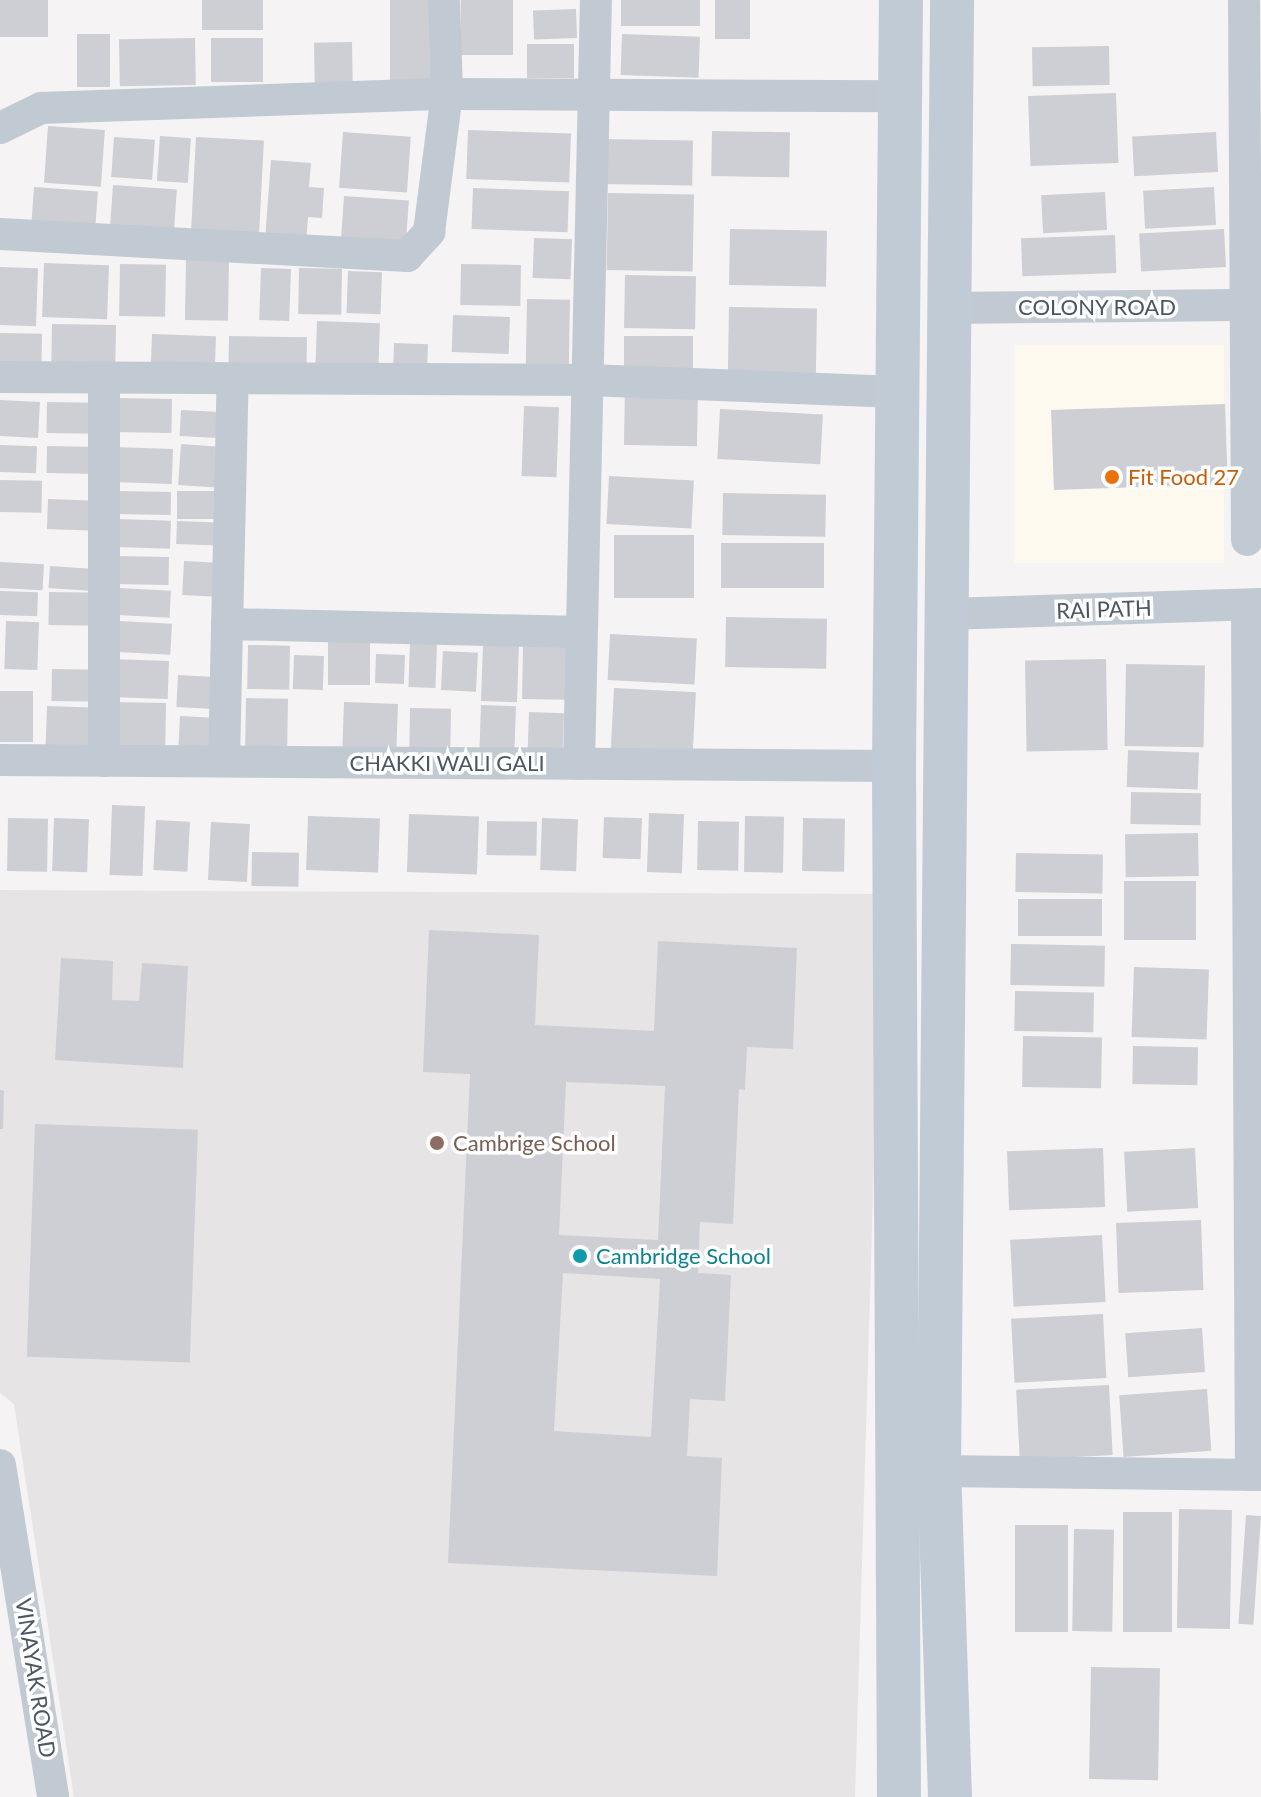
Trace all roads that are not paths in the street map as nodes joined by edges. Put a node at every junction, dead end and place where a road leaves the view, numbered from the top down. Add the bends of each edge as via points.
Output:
1 (444, 0) edge
2 (596, 0) edge
3 (901, 0) edge
4 (952, 0) edge
5 (1244, 0) edge
6 (1253, 49) edge
7 (447, 94) junction
8 (900, 96) junction
9 (593, 97) junction
10 (0, 128) edge
11 (0, 234) edge
12 (1253, 305) edge
13 (949, 308) junction
14 (0, 377) edge
15 (233, 378) junction
16 (104, 380) junction
17 (587, 380) junction
18 (898, 392) junction
19 (1247, 540) dead end
20 (1254, 604) edge
21 (946, 614) junction
22 (227, 624) junction
23 (581, 632) junction
24 (0, 760) edge
25 (104, 761) junction
26 (224, 761) junction
27 (579, 764) junction
28 (894, 766) junction
29 (1255, 907) edge
30 (0, 1465) edge
31 (939, 1471) junction
32 (1256, 1475) edge
33 (53, 1797) edge
34 (899, 1797) edge
35 (950, 1797) edge

1 - 7 street
2 - 9 street
3 - 8 street
4 - 13 street
5 - 6 street
6 - 12 street
7 - 9 street
7 - 10 street via 41,108
7 - 11 street via 429,232 407,256
8 - 9 street
8 - 18 street
9 - 17 street
12 - 13 street, COLONY ROAD
12 - 19 street
13 - 21 street
14 - 16 street
15 - 16 street
15 - 17 street
15 - 22 street
16 - 25 street
17 - 18 street
17 - 23 street
18 - 28 street
20 - 21 street, RAI PATH
20 - 29 street
21 - 31 street
22 - 23 street
22 - 26 street
23 - 27 street
24 - 25 street, CHAKKI WALI GALI
25 - 26 street, CHAKKI WALI GALI
26 - 27 street, CHAKKI WALI GALI
27 - 28 street, CHAKKI WALI GALI
28 - 34 street
29 - 32 street
30 - 33 street, VINAYAK ROAD
31 - 32 street
31 - 35 street

